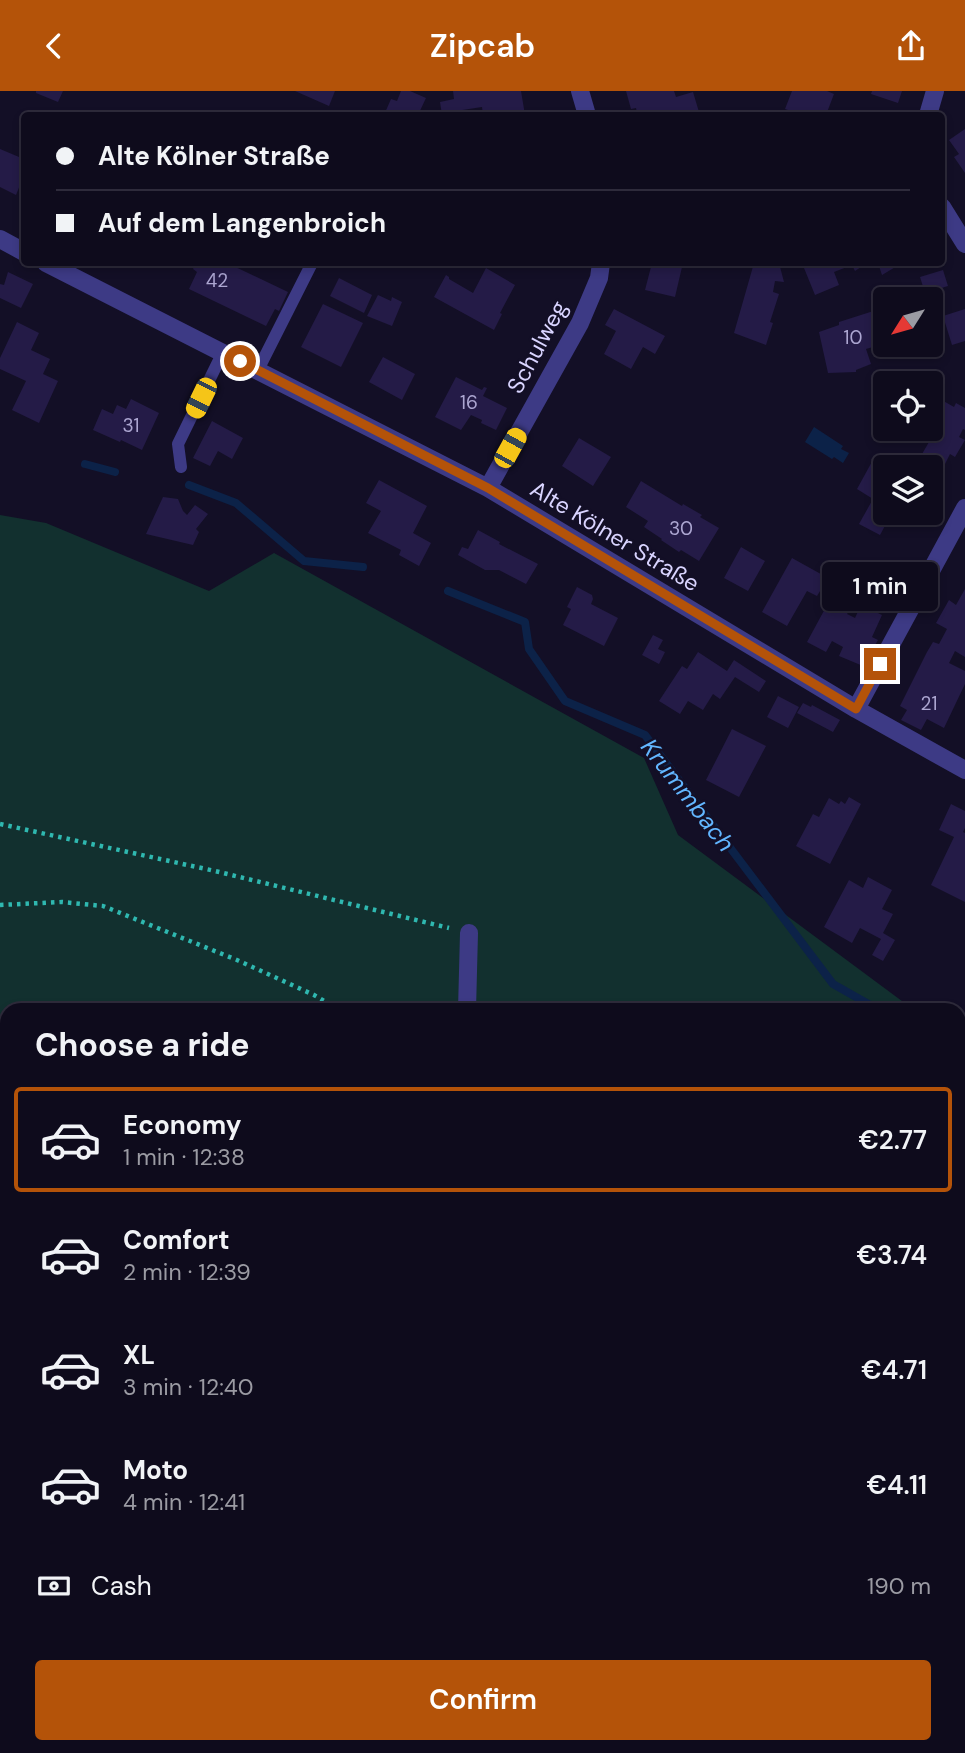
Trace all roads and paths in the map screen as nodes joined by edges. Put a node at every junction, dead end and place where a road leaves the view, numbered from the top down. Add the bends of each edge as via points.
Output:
1 (580, 91) edge
2 (935, 91) edge
3 (586, 112) edge
4 (929, 112) edge
5 (945, 212) edge
6 (0, 239) edge
7 (965, 244) edge
8 (21, 250) edge
9 (52, 266) edge
10 (310, 266) edge
11 (601, 266) edge
12 (223, 352) junction
13 (258, 370) junction
14 (181, 467) dead end
15 (488, 488) junction
16 (965, 508) edge
17 (856, 709) junction
18 (965, 770) edge
19 (0, 824) edge
20 (0, 905) edge
21 (469, 933) joint
22 (328, 1003) edge
23 (467, 1003) edge

1 - 3 street
2 - 4 street
5 - 7 street
6 - 8 street
9 - 12 street, Alte Kölner Straße
10 - 13 lane
11 - 15 street, Schulweg via 580,323
12 - 13 street, Alte Kölner Straße
12 - 14 lane via 178,444
13 - 15 street, Alte Kölner Straße
15 - 17 street, Alte Kölner Straße
16 - 17 street
17 - 18 street, Alte Kölner Straße
19 - 21 path
20 - 22 path via 62,902 103,906
21 - 23 street

